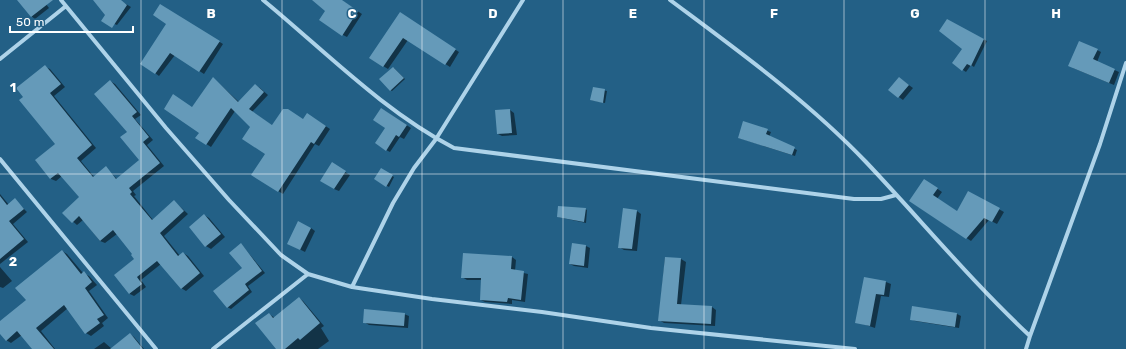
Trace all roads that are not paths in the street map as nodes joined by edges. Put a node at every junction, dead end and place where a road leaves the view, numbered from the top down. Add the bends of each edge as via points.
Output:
1 (62, 0) edge
2 (263, 0) edge
3 (523, 0) edge
4 (670, 0) edge
5 (66, 6) junction
6 (0, 59) edge
7 (1126, 63) edge
8 (436, 139) junction
9 (0, 159) edge
10 (896, 195) junction
11 (308, 274) junction
12 (352, 287) junction
13 (1030, 336) junction
14 (156, 349) edge
15 (213, 349) edge
16 (855, 349) edge
17 (1026, 349) edge

1 - 5 street
2 - 8 street via 412,125
3 - 8 street
4 - 10 street via 744,55 796,98 848,144
5 - 6 street
5 - 11 street via 229,200 281,255
7 - 13 street via 1100,144
8 - 10 street via 463,150 854,199 882,199
8 - 12 street via 414,168 393,203
9 - 14 street
10 - 13 street
11 - 12 street
11 - 15 street
12 - 16 street via 651,328
13 - 17 street

